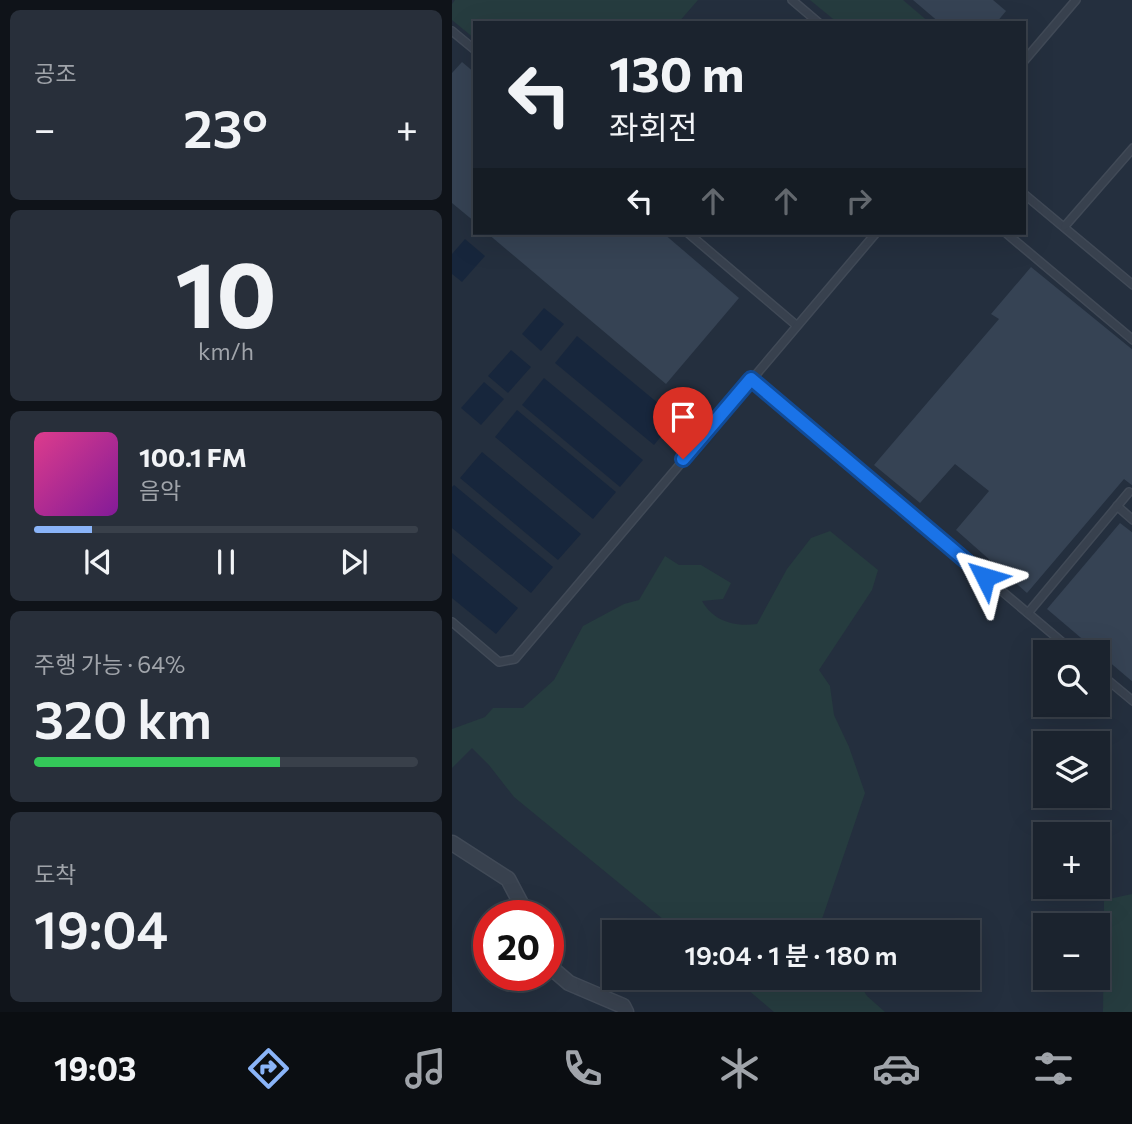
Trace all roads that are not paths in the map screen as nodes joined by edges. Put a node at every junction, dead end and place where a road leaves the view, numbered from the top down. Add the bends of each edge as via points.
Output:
1 (792, 0) edge
2 (1076, 0) edge
3 (817, 21) edge
4 (452, 31) edge
5 (473, 48) edge
6 (1026, 59) edge
7 (1133, 148) edge
8 (1026, 196) edge
9 (1065, 226) junction
10 (690, 235) edge
11 (874, 235) edge
12 (1009, 235) edge
13 (1133, 285) edge
14 (796, 325) junction
15 (1133, 340) edge
16 (751, 379) junction
17 (1129, 492) dead end
18 (1117, 506) junction
19 (1133, 520) edge
20 (1028, 613) junction
21 (452, 622) edge
22 (1060, 640) edge
23 (1110, 682) edge
24 (1133, 701) edge
25 (452, 843) edge
26 (519, 900) edge
27 (564, 979) edge
28 (626, 1012) edge

1 - 3 lane
2 - 6 lane
4 - 5 lane
7 - 9 lane
8 - 9 lane
9 - 13 lane
10 - 14 lane
11 - 14 lane
12 - 15 lane
14 - 16 lane
16 - 20 lane
16 - 21 lane via 516,659 499,662
17 - 18 lane
18 - 19 lane
18 - 20 lane
20 - 22 lane
23 - 24 lane
25 - 26 street via 508,879
27 - 28 street via 623,1006

